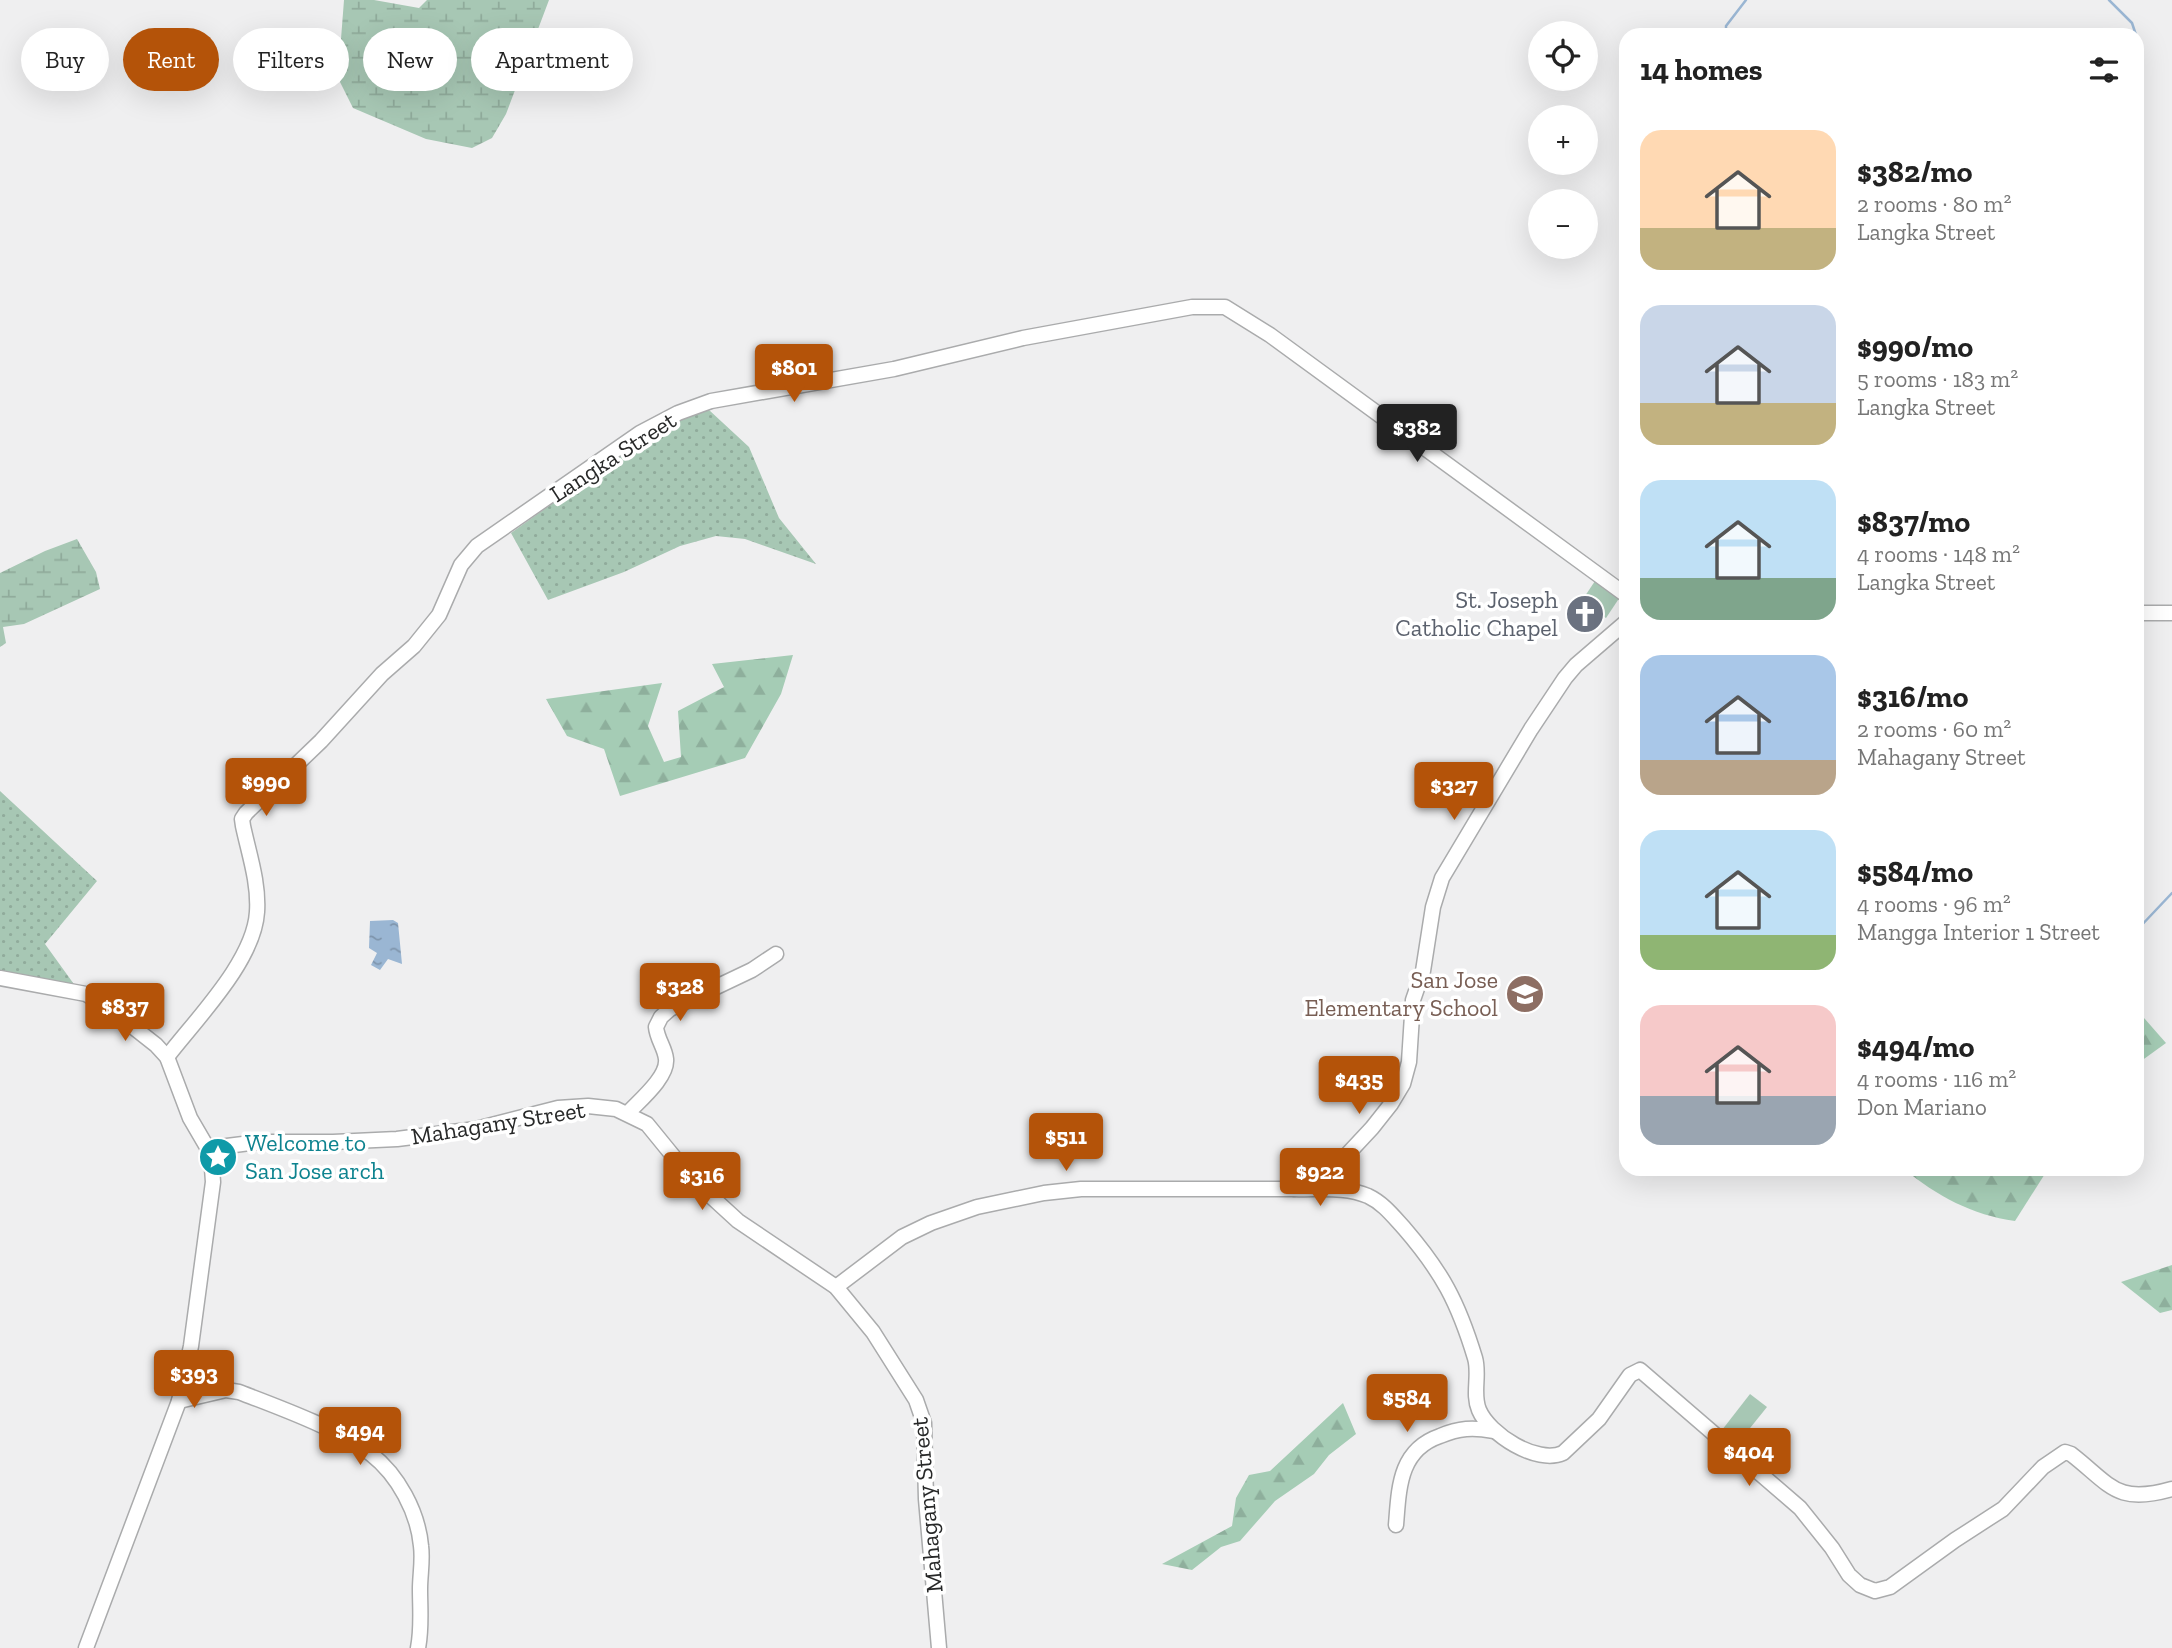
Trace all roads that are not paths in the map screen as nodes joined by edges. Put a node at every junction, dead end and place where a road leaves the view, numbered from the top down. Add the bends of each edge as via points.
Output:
1 (1619, 590) edge
2 (2144, 613) edge
3 (2172, 613) edge
4 (1619, 628) edge
5 (776, 954) dead end
6 (0, 978) edge
7 (167, 1057) junction
8 (628, 1113) junction
9 (211, 1154) junction
10 (1339, 1165) junction
11 (1294, 1189) junction
12 (1346, 1189) junction
13 (836, 1287) junction
14 (179, 1401) junction
15 (1494, 1432) junction
16 (2172, 1489) edge
17 (1396, 1525) dead end
18 (86, 1648) edge
19 (418, 1648) edge
20 (939, 1648) edge

1 - 7 street, Langka Street via 1270,335 1220,306 1049,333 894,369 711,401 678,412 640,433 477,546 461,565 439,615 421,638 246,813 242,819 258,910 252,937 238,966
2 - 3 street
4 - 10 street via 1565,678 1442,878 1413,1000 1403,1084
5 - 8 street via 661,1017 656,1027 665,1068
6 - 7 street via 86,994
7 - 9 street via 190,1118
8 - 9 street, Mahagany Street via 603,1107 558,1108 476,1129 424,1136 333,1143 258,1142 227,1146
8 - 13 street, Mahagany Street via 646,1124 691,1178 738,1220
9 - 14 street via 212,1182 191,1346
10 - 11 street via 1318,1181
10 - 12 street
11 - 12 street
11 - 13 street via 1081,1189 1015,1198 976,1207 902,1237
12 - 15 street via 1368,1196 1390,1213 1438,1270 1456,1303 1476,1361 1476,1404
13 - 20 street, Mahagany Street via 904,1379 924,1423
14 - 18 street
14 - 19 street via 226,1390 239,1392 331,1432 381,1463 414,1515 421,1546 422,1632
15 - 16 street via 1533,1453 1557,1455 1589,1430 1630,1375 1640,1370 1800,1508 1849,1575 1875,1591 1890,1587 1988,1520 2065,1452 2120,1493
15 - 17 street via 1457,1429 1416,1449 1401,1479

